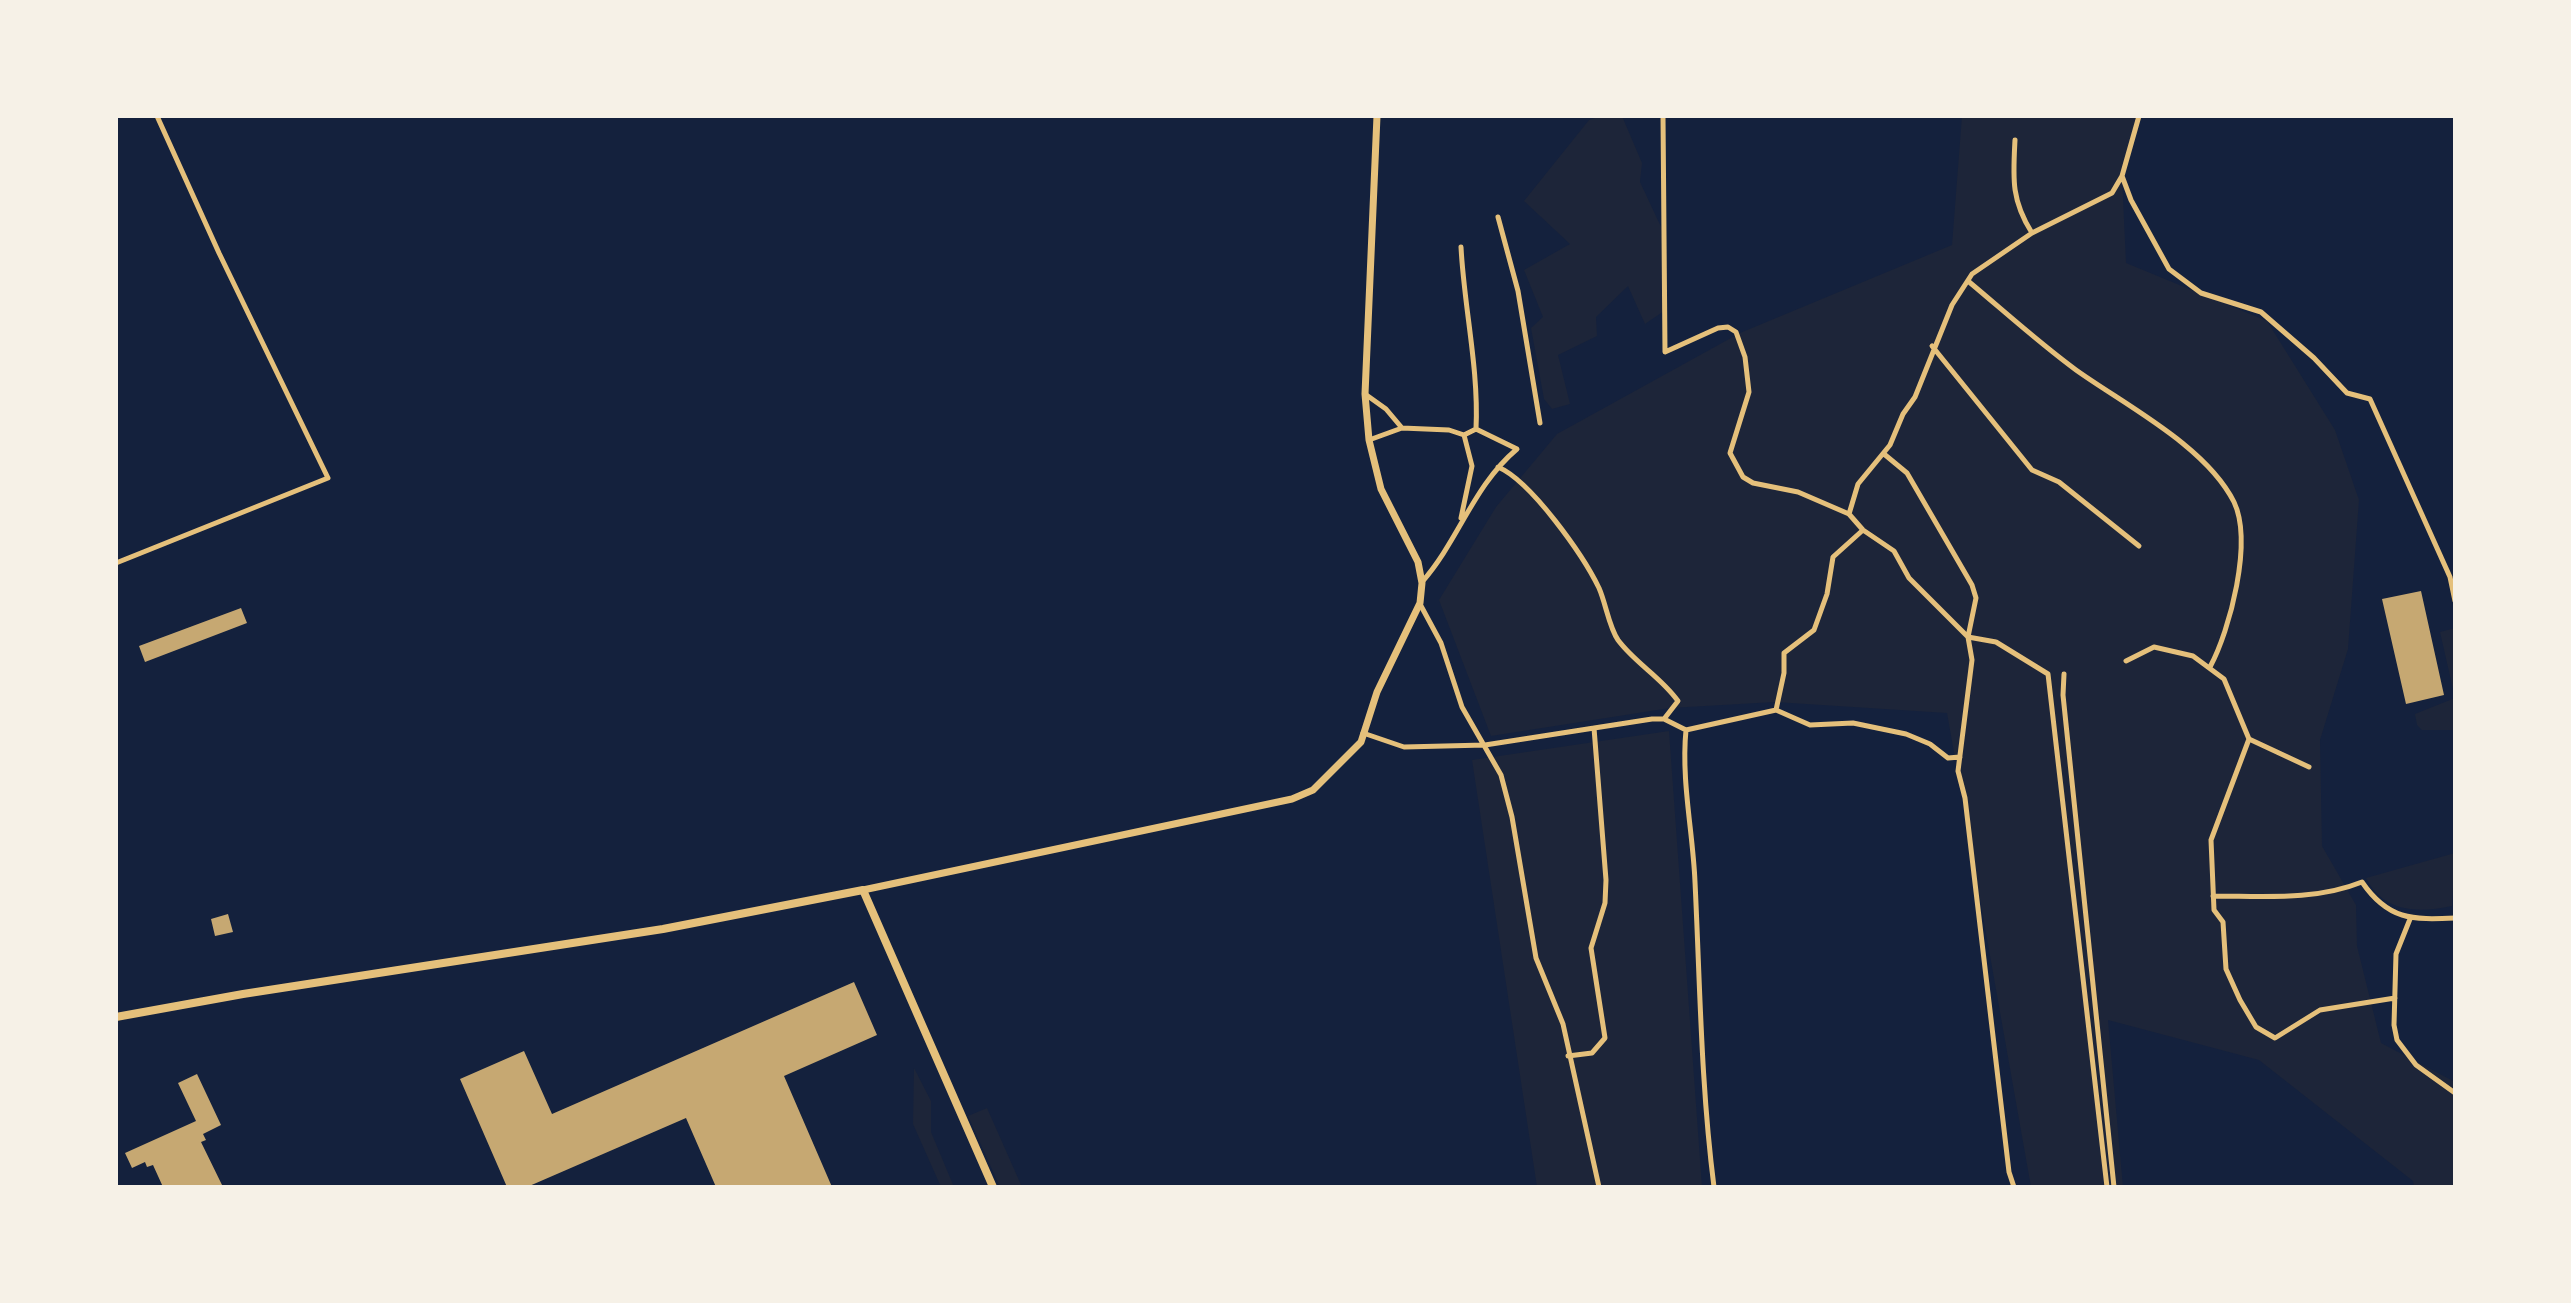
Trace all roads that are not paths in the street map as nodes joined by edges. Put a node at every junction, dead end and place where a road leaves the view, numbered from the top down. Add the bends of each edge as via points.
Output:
1 (157, 116) edge
2 (1377, 116) edge
3 (1663, 116) edge
4 (2139, 116) edge
5 (2015, 140) dead end
6 (2122, 176) junction
7 (1498, 217) dead end
8 (2032, 233) junction
9 (1461, 247) dead end
10 (1968, 281) junction
11 (1932, 346) junction
12 (1365, 394) junction
13 (1540, 423) dead end
14 (1402, 428) junction
15 (1476, 429) junction
16 (1464, 435) junction
17 (1369, 440) junction
18 (1884, 454) junction
19 (1498, 467) junction
20 (1849, 514) junction
21 (1460, 523) junction
22 (1863, 530) junction
23 (2139, 546) dead end
24 (116, 563) edge
25 (1422, 583) junction
26 (2455, 601) edge
27 (1420, 603) junction
28 (1968, 637) junction
29 (2126, 661) dead end
30 (2210, 667) junction
31 (2064, 674) dead end
32 (1776, 710) junction
33 (1664, 719) junction
34 (1594, 728) junction
35 (1686, 730) junction
36 (1363, 733) junction
37 (2249, 739) junction
38 (1485, 745) junction
39 (1960, 757) junction
40 (2309, 767) dead end
41 (863, 890) junction
42 (2213, 896) junction
43 (2455, 918) edge
44 (2410, 919) junction
45 (2395, 998) junction
46 (116, 1017) edge
47 (1568, 1056) junction
48 (2455, 1093) edge
49 (993, 1187) edge
50 (1599, 1187) edge
51 (1714, 1187) edge
52 (2014, 1187) edge
53 (2107, 1187) edge
54 (2114, 1187) edge

1 - 24 street via 328,478
2 - 12 street
3 - 20 street via 1665,352 1718,328 1736,332 1749,392 1731,445 1736,469 1753,483 1798,492
4 - 6 street
5 - 8 street via 2017,210
6 - 8 street via 2112,193
6 - 26 street via 2169,269 2201,293 2261,312 2347,393 2370,399 2450,577
7 - 13 street via 1518,291
8 - 10 street
9 - 15 street
10 - 11 street
10 - 30 street via 2075,369 2189,450 2234,503 2240,529 2237,580 2224,642
11 - 18 street via 1915,397
11 - 23 street via 2032,470 2059,482
12 - 14 street
12 - 17 street
14 - 16 street
14 - 17 street
15 - 16 street
15 - 19 street via 1517,449
16 - 21 street via 1472,466
17 - 25 street via 1381,489 1418,562
18 - 20 street via 1858,484
18 - 28 street via 1907,473 1972,585 1976,598
19 - 21 street
19 - 33 street via 1514,474 1547,514 1592,574 1616,637 1678,701
20 - 22 street
21 - 25 street
22 - 28 street via 1894,551 1909,578
22 - 32 street via 1833,557 1814,630 1784,653
25 - 27 street
27 - 36 street
27 - 38 street via 1441,643 1462,707
28 - 39 street via 1972,660
28 - 53 street via 1996,642 2048,674
29 - 30 street via 2154,647 2193,656
30 - 37 street via 2224,679
31 - 54 street
32 - 35 street
32 - 39 street via 1810,725 1853,723 1906,734 1948,758
33 - 34 street
33 - 35 street
34 - 38 street
34 - 47 street via 1606,880 1591,948 1605,1038 1592,1053
35 - 51 street via 1704,1042 1702,1087
36 - 38 street via 1404,747
36 - 41 street via 1361,742 1313,790 1292,799
37 - 40 street
37 - 42 street via 2211,840
38 - 47 street via 1501,775 1536,958 1563,1024
39 - 52 street
41 - 46 main road via 663,929
41 - 49 main road
42 - 44 street via 2308,896 2362,882 2376,902
42 - 45 street via 2214,910 2223,922 2226,969 2256,1027 2275,1038 2320,1010
43 - 44 street
44 - 45 street via 2396,954
45 - 48 street via 2394,1025 2405,1054
47 - 50 street

